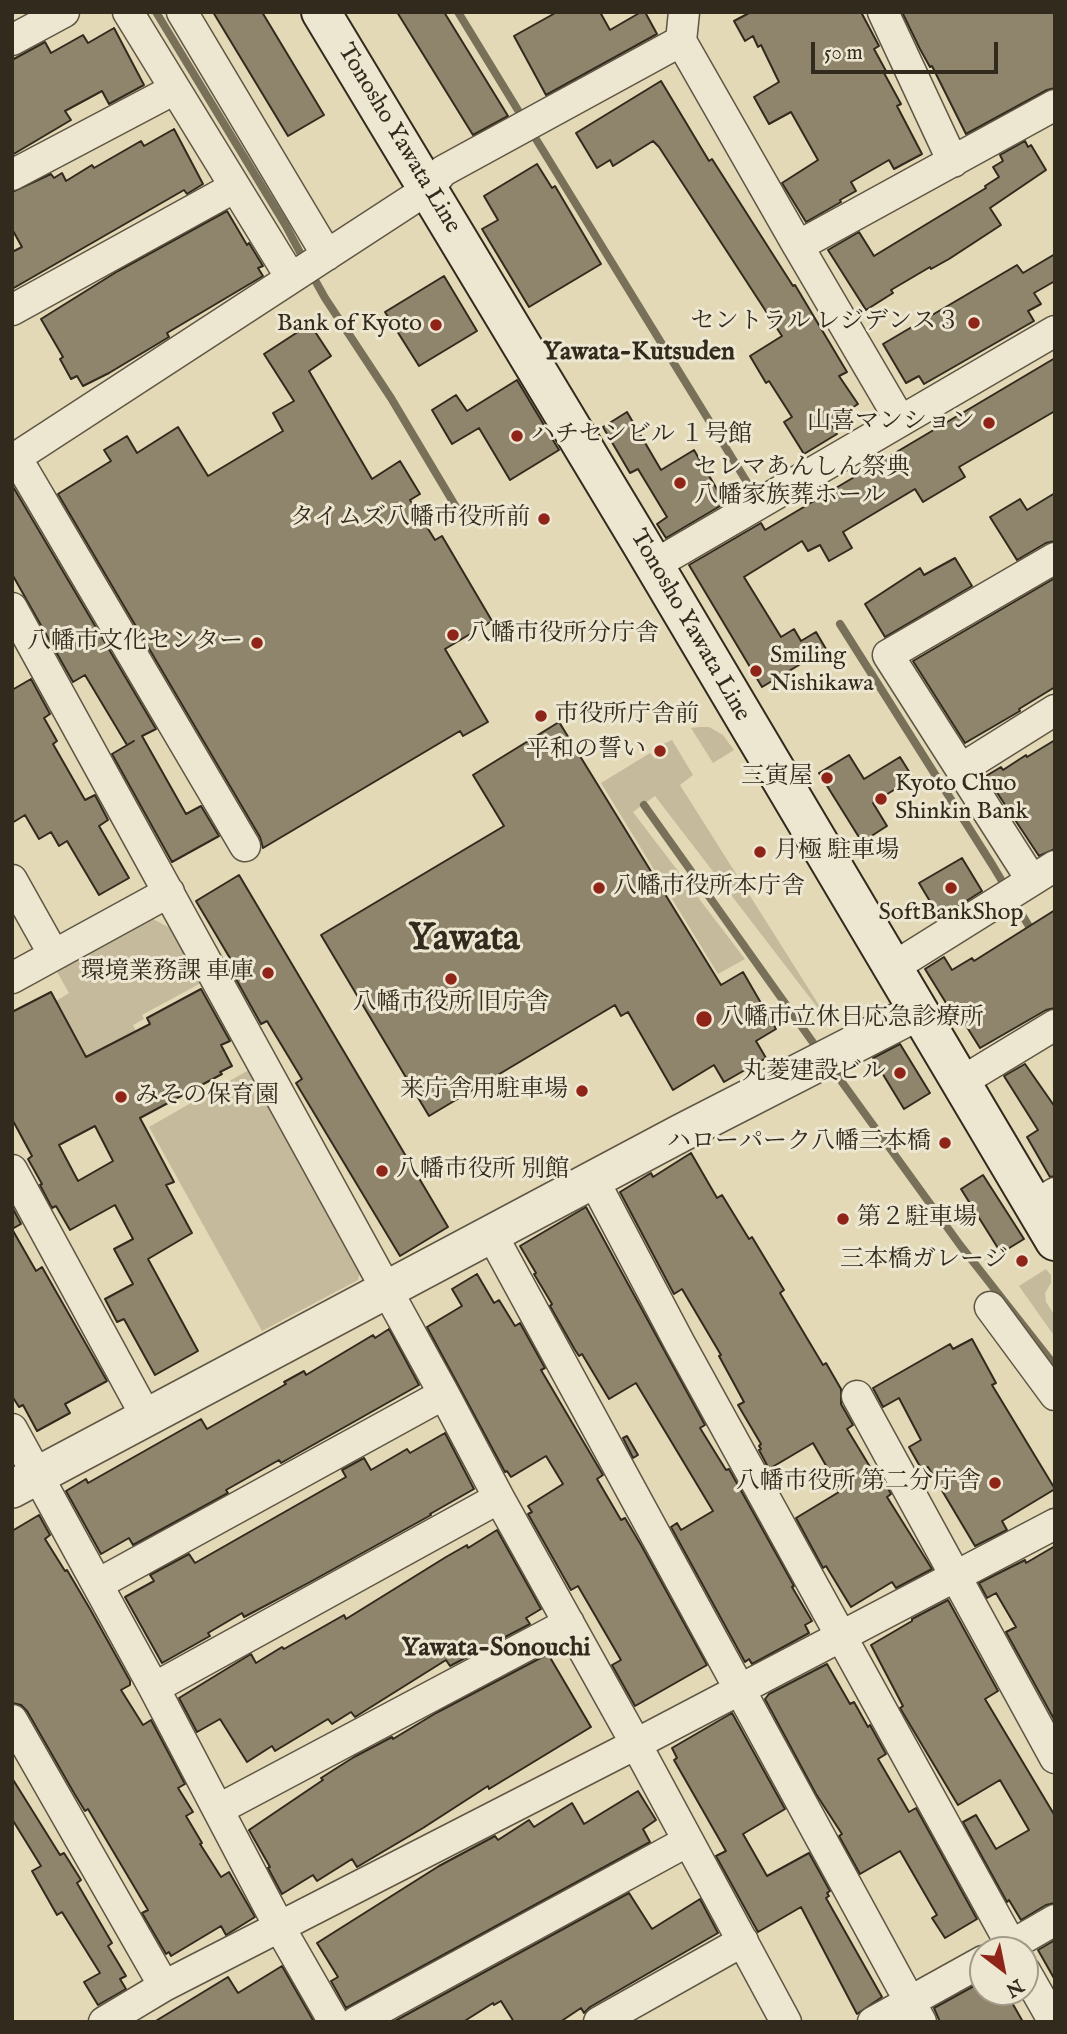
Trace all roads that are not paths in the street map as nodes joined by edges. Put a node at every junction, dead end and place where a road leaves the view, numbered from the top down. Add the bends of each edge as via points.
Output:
1 (64, 12) edge
2 (128, 12) edge
3 (181, 12) edge
4 (321, 12) edge
5 (883, 12) edge
6 (682, 27) edge
7 (12, 40) edge
8 (175, 89) junction
9 (1055, 106) edge
10 (953, 162) junction
11 (12, 175) edge
12 (235, 187) junction
13 (428, 189) junction
14 (798, 246) junction
15 (309, 266) junction
16 (12, 310) edge
17 (1055, 331) edge
18 (900, 420) junction
19 (14, 458) edge
20 (1055, 558) edge
21 (654, 565) junction
22 (12, 608) edge
23 (1055, 710) edge
24 (961, 769) junction
25 (245, 846) dead end
26 (12, 880) edge
27 (1028, 882) edge
28 (169, 892) junction
29 (54, 955) junction
30 (891, 968) junction
31 (12, 978) edge
32 (917, 1012) junction
33 (1055, 1025) edge
34 (961, 1082) junction
35 (12, 1170) edge
36 (594, 1181) junction
37 (1044, 1200) edge
38 (492, 1235) junction
39 (1055, 1241) edge
40 (387, 1291) junction
41 (990, 1307) dead end
42 (444, 1394) junction
43 (1055, 1395) edge
44 (856, 1396) dead end
45 (147, 1418) junction
46 (12, 1429) edge
47 (25, 1482) edge
48 (499, 1498) junction
49 (1055, 1524) edge
50 (957, 1577) junction
51 (98, 1584) junction
52 (569, 1623) junction
53 (841, 1636) junction
54 (154, 1688) junction
55 (738, 1689) junction
56 (12, 1720) edge
57 (636, 1744) junction
58 (1055, 1758) edge
59 (219, 1809) junction
60 (688, 1841) junction
61 (1055, 1920) edge
62 (279, 1928) junction
63 (1003, 1936) edge
64 (1035, 1936) edge
65 (743, 1941) junction
66 (969, 1971) edge
67 (164, 1986) junction
68 (1039, 1997) edge
69 (916, 2011) edge
70 (104, 2022) edge
71 (334, 2022) edge
72 (356, 2022) edge
73 (598, 2022) edge
74 (786, 2022) edge
75 (873, 2022) edge
76 (1054, 2022) edge

1 - 7 street
2 - 8 street
3 - 15 street
4 - 13 main road, Tonosho Yawata Line
5 - 10 street
6 - 13 street via 443,171
6 - 14 street
8 - 11 street
8 - 12 street
9 - 10 street
10 - 14 street
12 - 15 street
12 - 16 street
13 - 15 street
13 - 21 main road, Tonosho Yawata Line
14 - 18 street
15 - 19 street
17 - 18 street
18 - 21 street
19 - 25 street
20 - 24 street via 888,655
21 - 30 main road, Tonosho Yawata Line
22 - 28 street
23 - 24 street
24 - 27 street
26 - 29 street
27 - 30 street
28 - 29 street
28 - 40 street
29 - 31 street
30 - 32 main road, Tonosho Yawata Line
32 - 34 main road, Tonosho Yawata Line
32 - 36 street
33 - 34 street
34 - 37 main road, Tonosho Yawata Line
35 - 45 street
36 - 38 street
36 - 53 street
37 - 39 main road, Tonosho Yawata Line
38 - 40 street
38 - 55 street
40 - 42 street
40 - 45 street
41 - 43 street
42 - 48 street
42 - 51 street
44 - 50 street
45 - 47 street
46 - 47 street
47 - 51 street
48 - 52 street
48 - 54 street
49 - 50 street
50 - 53 street
50 - 58 street
51 - 54 street
52 - 57 street
52 - 59 street
53 - 55 street
53 - 63 street
54 - 59 street
55 - 57 street
55 - 69 street
56 - 67 street
57 - 60 street
57 - 62 street
59 - 62 street
60 - 65 street
60 - 72 street
61 - 64 street
62 - 67 street
62 - 71 street
65 - 73 street
65 - 74 street
66 - 69 street
67 - 70 street
68 - 76 street
69 - 75 street

